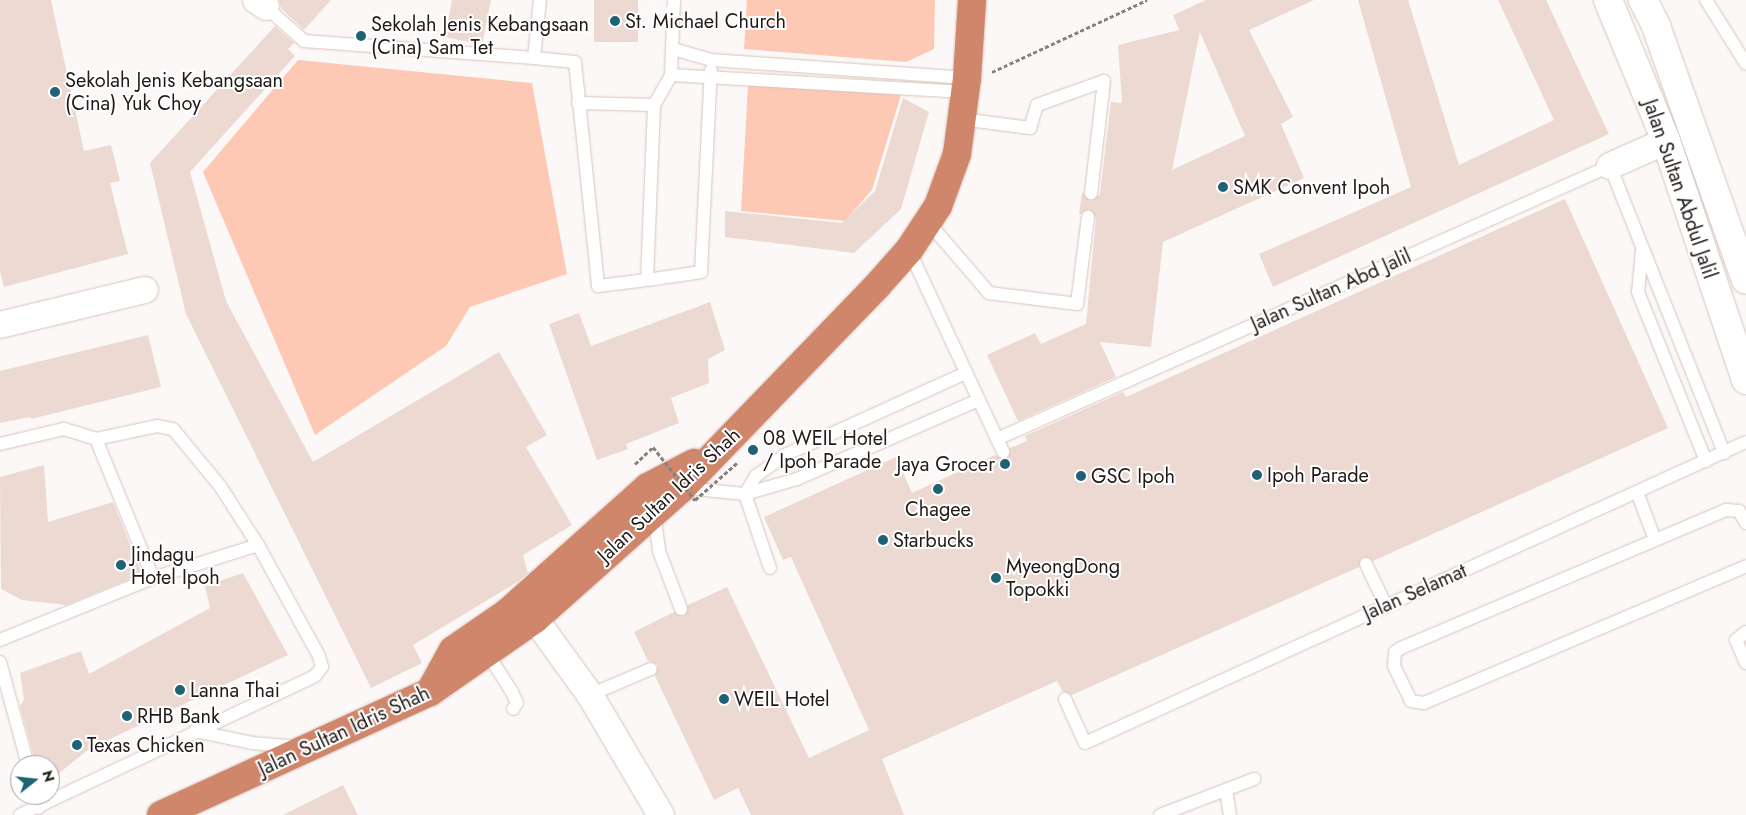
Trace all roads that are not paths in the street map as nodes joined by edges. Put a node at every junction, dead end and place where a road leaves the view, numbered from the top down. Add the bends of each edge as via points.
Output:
1 (540, 0) edge
2 (674, 0) edge
3 (972, 0) edge
4 (1608, 0) edge
5 (1643, 0) edge
6 (1706, 0) edge
7 (261, 3) edge
8 (673, 49) junction
9 (534, 58) junction
10 (711, 60) junction
11 (1746, 64) edge
12 (671, 75) junction
13 (712, 77) junction
14 (966, 85) junction
15 (578, 103) junction
16 (654, 105) junction
17 (961, 119) junction
18 (1666, 141) junction
19 (1610, 166) junction
20 (1091, 193) dead end
21 (1088, 217) dead end
22 (928, 222) junction
23 (1642, 248) junction
24 (909, 250) junction
25 (647, 280) junction
26 (1746, 280) edge
27 (145, 290) dead end
28 (0, 325) edge
29 (966, 373) junction
30 (1746, 380) edge
31 (979, 400) junction
32 (96, 439) junction
33 (997, 439) junction
34 (1746, 442) edge
35 (0, 444) edge
36 (1003, 452) dead end
37 (1724, 452) junction
38 (727, 457) junction
39 (1706, 461) junction
40 (682, 488) junction
41 (1636, 492) junction
42 (745, 494) junction
43 (653, 511) junction
44 (1746, 523) edge
45 (1655, 540) junction
46 (258, 545) junction
47 (1366, 564) dead end
48 (1746, 566) edge
49 (770, 568) dead end
50 (153, 578) junction
51 (1386, 606) junction
52 (681, 609) dead end
53 (535, 619) junction
54 (1742, 634) edge
55 (0, 640) edge
56 (487, 653) junction
57 (0, 662) edge
58 (1746, 663) edge
59 (651, 669) dead end
60 (430, 692) junction
61 (590, 695) junction
62 (1065, 698) dead end
63 (514, 709) dead end
64 (195, 731) junction
65 (310, 748) junction
66 (25, 755) edge
67 (1254, 779) dead end
68 (1226, 790) junction
69 (39, 805) edge
70 (40, 808) junction
71 (20, 815) edge
72 (161, 815) edge
73 (661, 815) edge
74 (1160, 815) edge
75 (1230, 815) edge

1 - 9 lane
2 - 8 lane
3 - 14 highway, Jalan Sultan Idris Shah
4 - 18 street, Jalan Sultan Abdul Jalil
5 - 26 street, Jalan Sultan Abdul Jalil via 1656,26
6 - 11 lane
7 - 9 lane via 304,41
8 - 10 lane
8 - 12 lane
9 - 15 lane via 575,62
10 - 13 lane
10 - 14 lane
12 - 13 lane
12 - 16 lane
13 - 14 lane
13 - 25 lane via 701,272
14 - 17 highway, Jalan Sultan Idris Shah
15 - 16 lane
15 - 25 lane via 598,286
16 - 25 lane
17 - 20 lane via 1030,128 1037,105 1104,81
17 - 22 highway, Jalan Sultan Idris Shah via 957,154 938,206
18 - 19 street, Jalan Sultan Abd Jalil
18 - 30 street, Jalan Sultan Abdul Jalil
19 - 23 lane
19 - 33 lane, Jalan Sultan Abd Jalil
21 - 22 lane via 1077,304 989,292
22 - 24 highway, Jalan Sultan Idris Shah
23 - 37 lane
23 - 39 lane via 1638,292
24 - 29 lane
24 - 38 highway, Jalan Sultan Idris Shah
27 - 28 street
29 - 31 lane
29 - 42 lane via 785,454 756,476
31 - 33 lane
31 - 42 lane via 797,480
32 - 35 lane via 64,429
32 - 46 lane via 157,426 173,429 220,486
32 - 50 lane
33 - 36 lane
34 - 37 lane, Jalan Selamat
37 - 39 lane, Jalan Selamat
38 - 40 highway, Jalan Sultan Idris Shah
38 - 60 highway via 648,486 508,612 453,650
39 - 41 lane, Jalan Selamat
40 - 42 lane
40 - 43 highway, Jalan Sultan Idris Shah
41 - 45 lane
41 - 51 lane, Jalan Selamat
42 - 49 lane
43 - 52 lane via 659,551
43 - 53 highway, Jalan Sultan Idris Shah
44 - 45 lane via 1739,511 1726,510
45 - 48 lane via 1401,648 1393,659 1406,696 1410,701 1424,703
46 - 50 lane
46 - 64 lane via 322,667 315,676
47 - 51 lane
50 - 55 lane
51 - 62 lane, Jalan Selamat via 1085,743
53 - 56 highway, Jalan Sultan Idris Shah
53 - 61 street
54 - 58 lane via 1737,644
56 - 60 highway, Jalan Sultan Idris Shah
56 - 63 lane via 512,692 517,703
57 - 66 lane
59 - 61 lane
60 - 65 highway, Jalan Sultan Idris Shah
61 - 73 street
64 - 65 lane via 252,743
64 - 70 lane
65 - 72 highway, Jalan Sultan Idris Shah
67 - 68 lane
68 - 74 lane
68 - 75 lane
69 - 70 lane
70 - 71 lane

